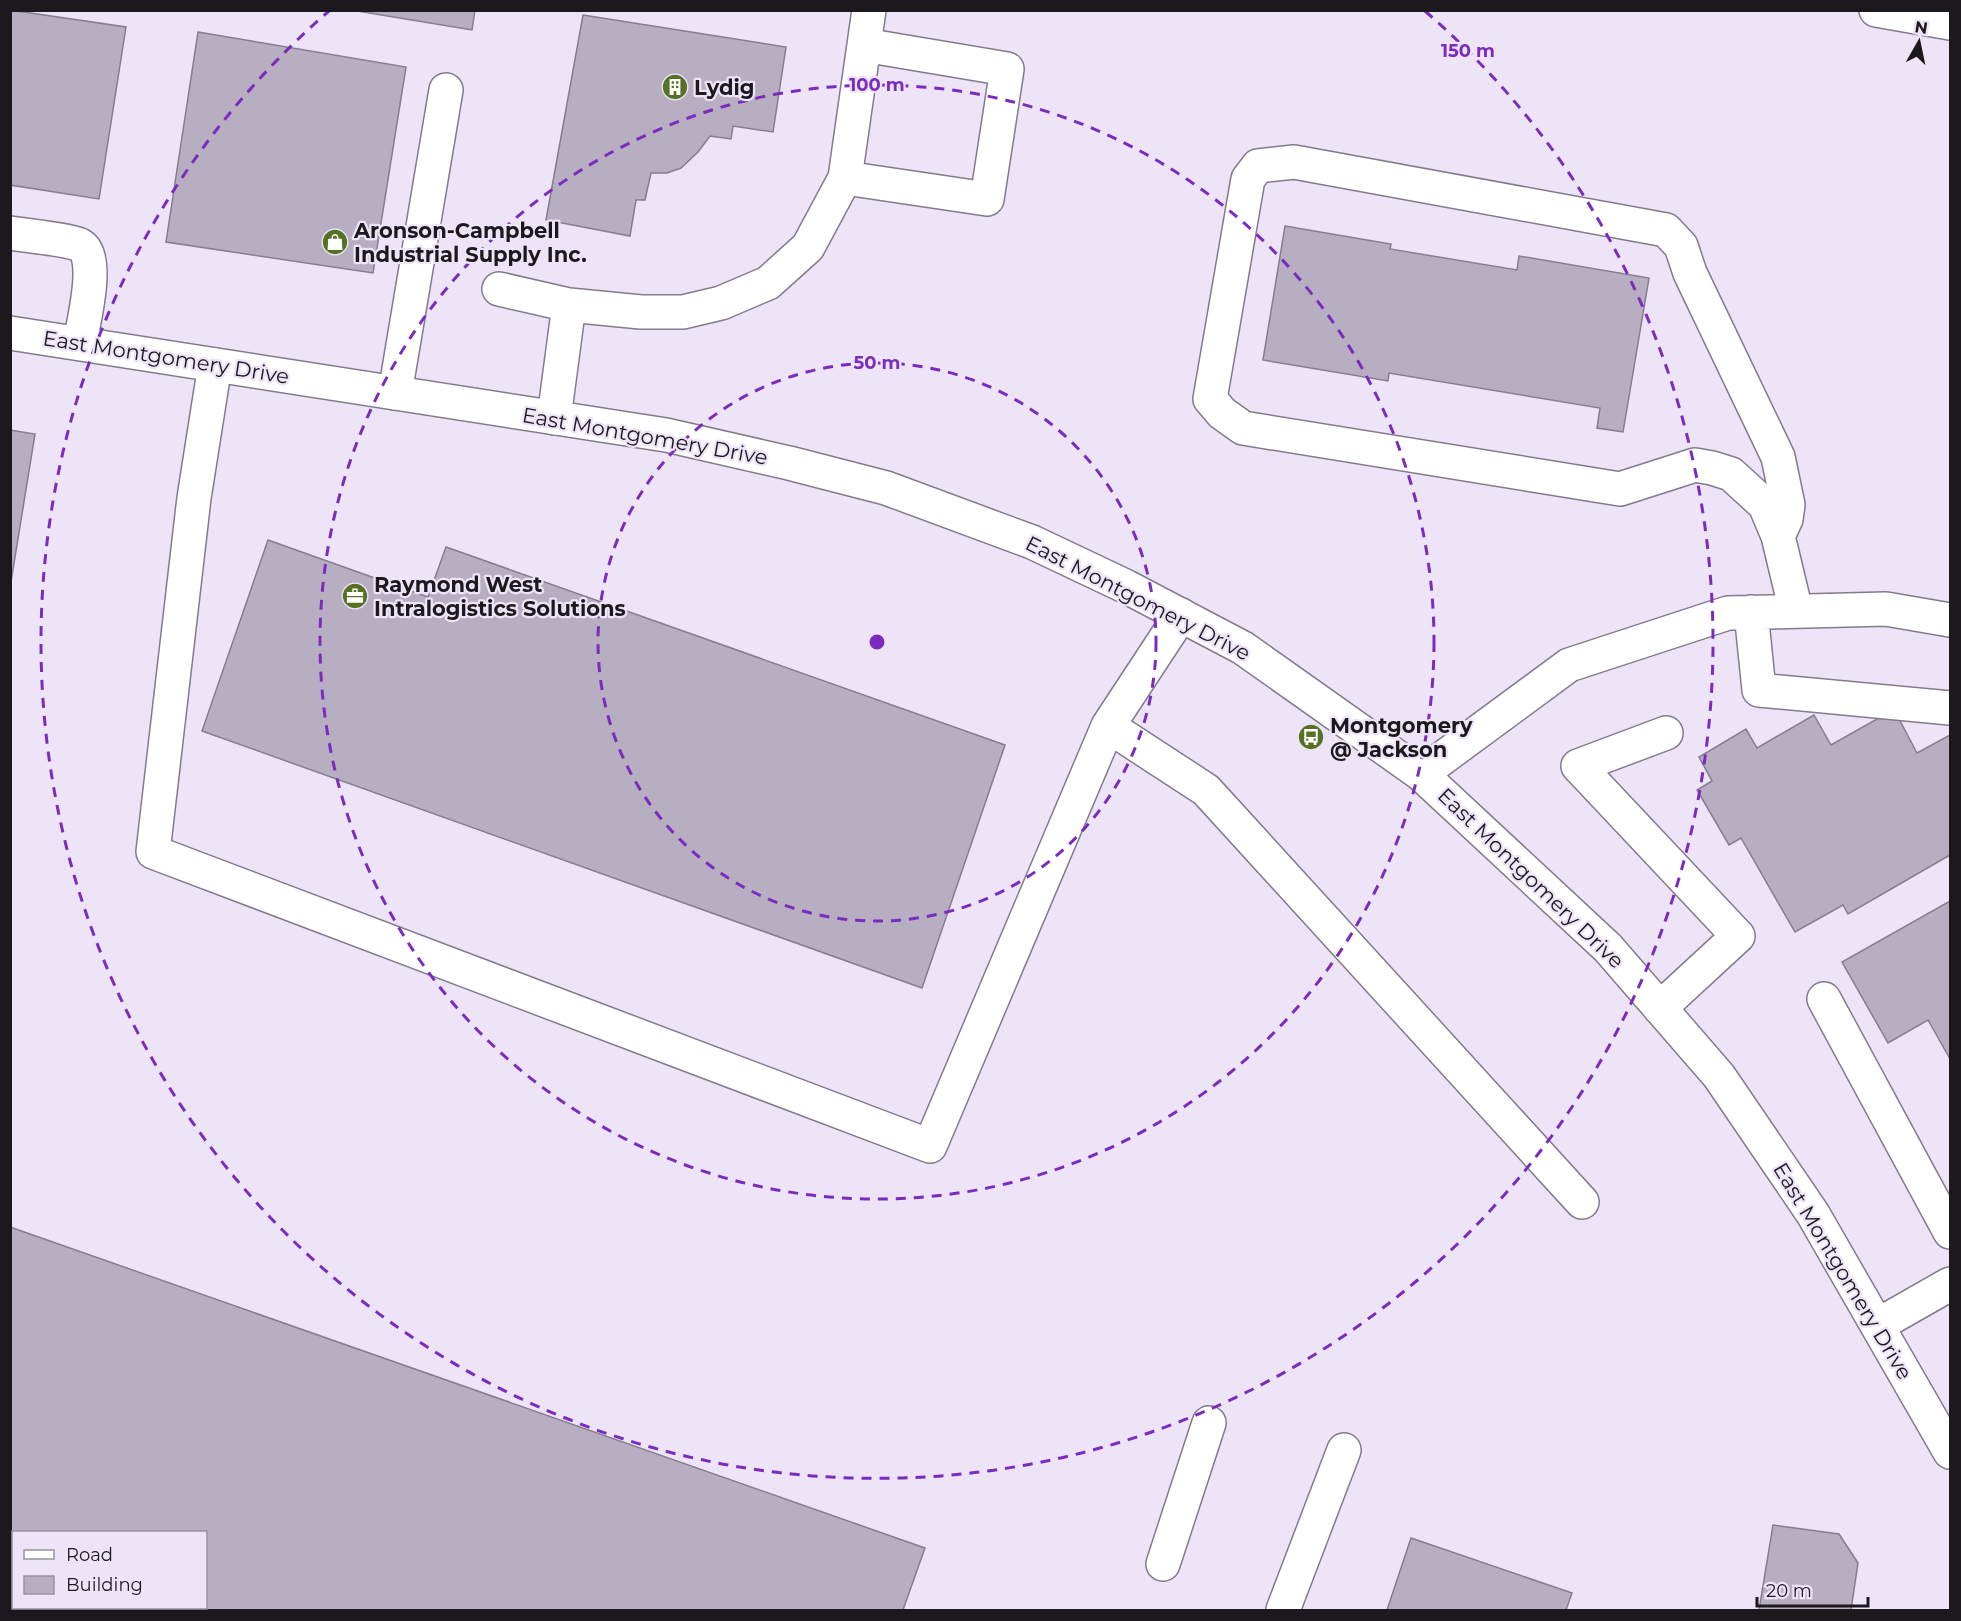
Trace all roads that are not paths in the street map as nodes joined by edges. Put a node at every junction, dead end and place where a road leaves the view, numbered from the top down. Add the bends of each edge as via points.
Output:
1 (869, 10) edge
2 (1876, 10) edge
3 (1950, 23) edge
4 (864, 45) junction
5 (446, 90) dead end
6 (845, 178) junction
7 (10, 233) edge
8 (499, 289) dead end
9 (569, 305) junction
10 (10, 333) edge
11 (80, 344) junction
12 (215, 365) junction
13 (395, 393) junction
14 (554, 418) junction
15 (1778, 536) junction
16 (1796, 611) junction
17 (1751, 612) junction
18 (1181, 615) junction
19 (1950, 620) edge
20 (1950, 708) edge
21 (1108, 726) junction
22 (1666, 733) dead end
23 (1421, 774) junction
24 (1824, 999) dead end
25 (1660, 1008) junction
26 (1582, 1202) dead end
27 (1950, 1232) edge
28 (1950, 1284) edge
29 (1878, 1325) junction
30 (1942, 1417) edge
31 (1209, 1423) dead end
32 (1344, 1450) dead end
33 (1950, 1452) edge
34 (1163, 1563) dead end
35 (1283, 1611) edge

1 - 4 main road
2 - 3 main road
4 - 6 main road
4 - 6 main road via 1007,69 987,199
5 - 13 main road
6 - 9 main road via 808,247 768,283 721,303 682,312
7 - 11 main road via 80,245 89,254 92,267
8 - 9 main road
9 - 14 main road
10 - 11 main road, East Montgomery Drive
11 - 12 main road, East Montgomery Drive
12 - 13 main road, East Montgomery Drive
12 - 21 main road via 194,498 153,852 930,1146
13 - 14 main road, East Montgomery Drive
14 - 18 main road, East Montgomery Drive via 666,435 886,488 1032,542
15 - 15 main road via 1766,505 1731,474 1712,468 1695,465 1620,489 1242,428 1210,399 1248,179 1258,166 1294,162 1666,230 1681,246 1690,273 1778,457 1788,505
15 - 16 main road
16 - 17 main road
16 - 19 main road via 1886,609
17 - 20 main road via 1759,690
17 - 23 main road via 1728,613 1569,665
18 - 21 main road
18 - 23 main road, East Montgomery Drive via 1243,648
21 - 26 main road via 1206,790
22 - 25 main road via 1578,766 1738,936
23 - 25 main road, East Montgomery Drive via 1608,948
24 - 27 main road
25 - 29 main road, East Montgomery Drive via 1719,1076 1814,1214
28 - 29 main road
29 - 30 main road, East Montgomery Drive
30 - 33 main road, East Montgomery Drive
31 - 34 main road
32 - 35 main road

